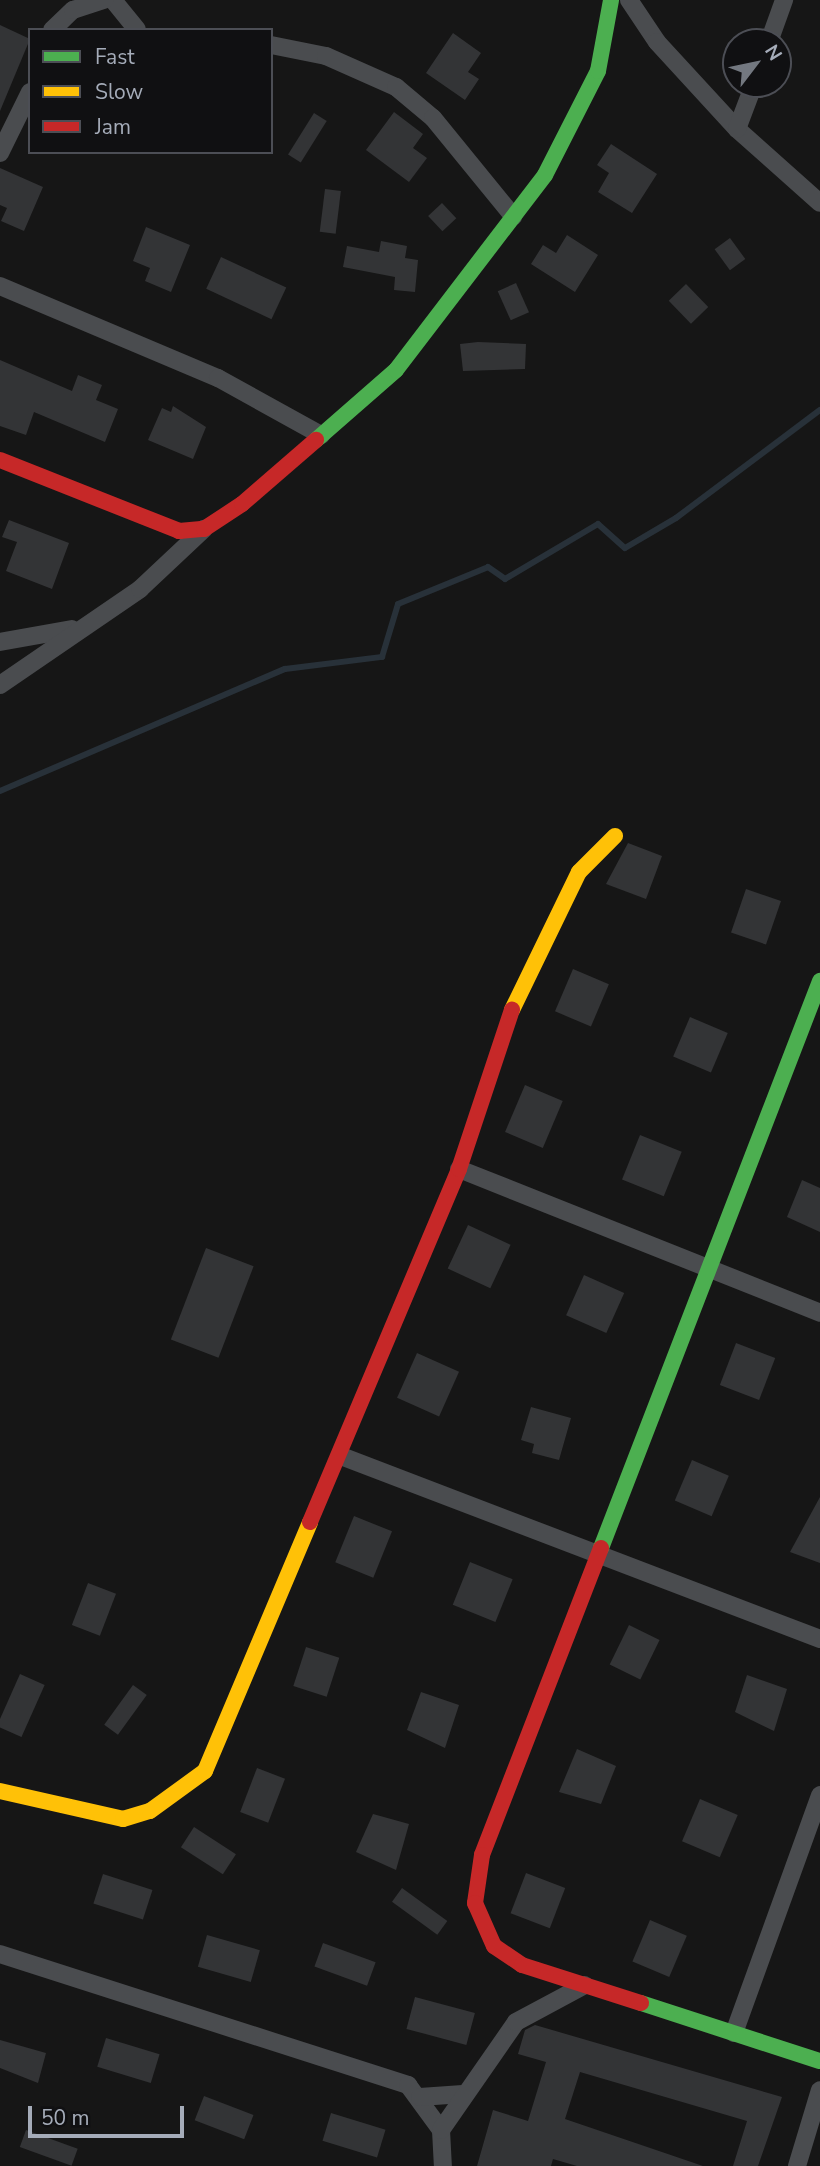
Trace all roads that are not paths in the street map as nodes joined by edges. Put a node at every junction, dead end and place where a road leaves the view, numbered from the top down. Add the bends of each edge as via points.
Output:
1 (103, 0) edge
2 (113, 0) edge
3 (611, 0) edge
4 (629, 0) edge
5 (784, 0) edge
6 (54, 28) edge
7 (135, 28) edge
8 (774, 28) edge
9 (273, 45) edge
10 (28, 96) edge
11 (749, 98) edge
12 (737, 129) junction
13 (0, 153) edge
14 (820, 203) edge
15 (513, 216) junction
16 (0, 286) edge
17 (321, 435) junction
18 (0, 460) edge
19 (204, 529) junction
20 (82, 627) junction
21 (0, 642) edge
22 (0, 685) edge
23 (615, 836) dead end
24 (820, 984) edge
25 (459, 1170) junction
26 (712, 1273) junction
27 (820, 1312) edge
28 (341, 1456) junction
29 (598, 1555) junction
30 (820, 1639) edge
31 (0, 1791) edge
32 (820, 1794) edge
33 (0, 1954) edge
34 (585, 1985) junction
35 (734, 2033) junction
36 (820, 2061) edge
37 (820, 2090) edge
38 (463, 2094) junction
39 (420, 2097) junction
40 (441, 2130) junction
41 (443, 2166) edge
42 (797, 2166) edge

1 - 6 street via 73,10
2 - 7 street
3 - 15 street via 598,71 576,123
4 - 12 street via 657,42
5 - 8 street
9 - 15 street via 326,56 396,87 433,118
10 - 13 street
11 - 12 street
12 - 14 street
15 - 17 street via 396,370
16 - 17 street via 218,378
17 - 19 street via 276,478
18 - 19 street via 178,531
19 - 20 street via 140,589
20 - 21 street
20 - 22 street
23 - 25 street via 579,872 548,925 506,1024
24 - 26 street
25 - 26 street
25 - 28 street via 385,1333
26 - 27 street
26 - 29 street
28 - 29 street
28 - 31 street via 205,1771 150,1811 123,1819
29 - 30 street
29 - 34 street via 482,1856 475,1903 494,1946 522,1965
32 - 35 street
33 - 39 street via 339,2059 408,2085
34 - 35 street
34 - 38 street via 516,2022
35 - 36 street
37 - 42 street
38 - 39 street
38 - 40 street
39 - 40 street
40 - 41 street

